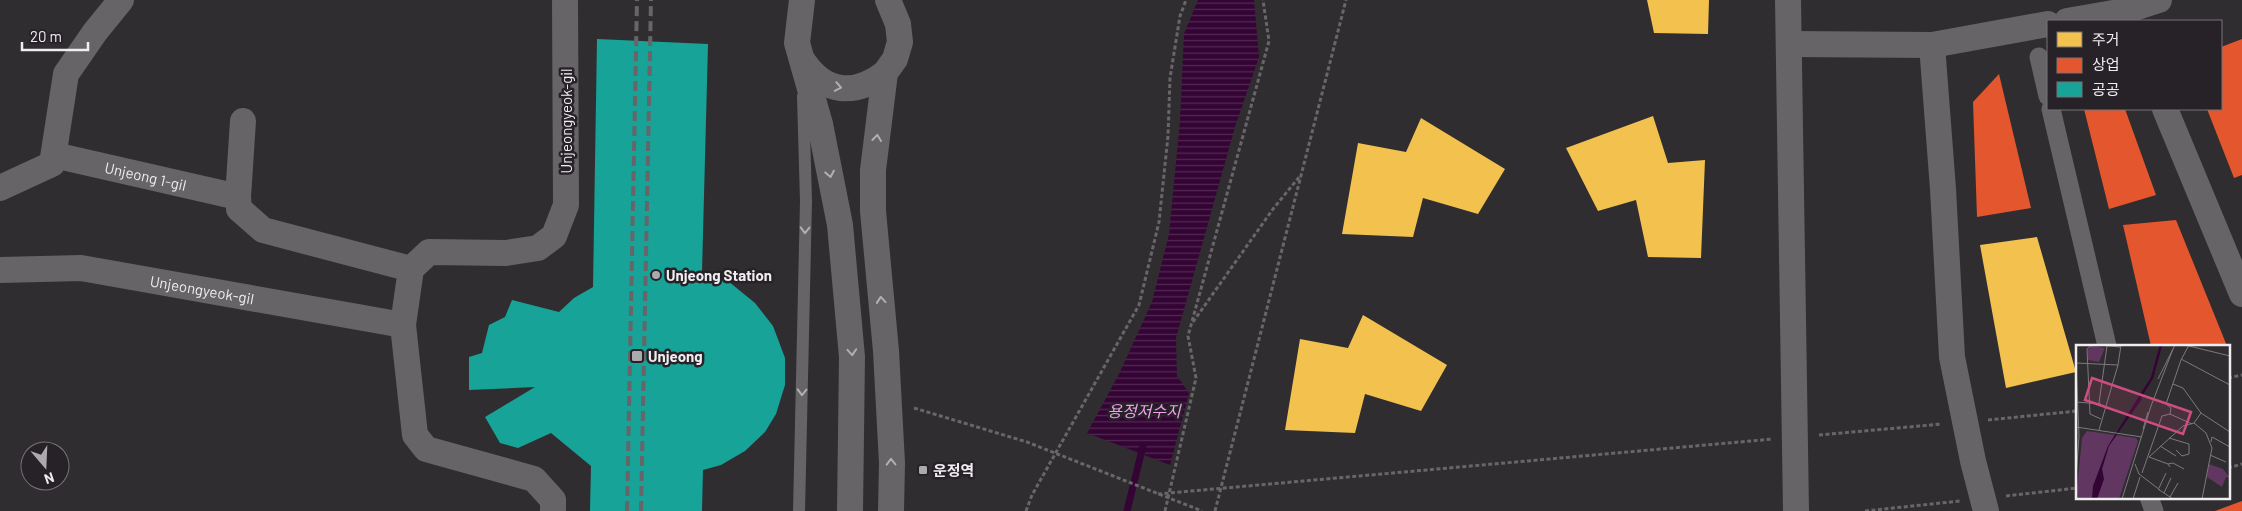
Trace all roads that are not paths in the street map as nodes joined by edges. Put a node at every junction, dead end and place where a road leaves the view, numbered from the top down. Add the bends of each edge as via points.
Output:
1 (121, 0) edge
2 (566, 0) edge
3 (802, 0) edge
4 (813, 0) edge
5 (1788, 0) edge
6 (2159, 0) edge
7 (887, 3) edge
8 (2125, 11) edge
9 (2073, 20) edge
10 (2047, 24) edge
11 (798, 26) junction
12 (1790, 44) junction
13 (1932, 45) junction
14 (2039, 57) dead end
15 (801, 58) junction
16 (885, 73) junction
17 (2047, 92) edge
18 (2051, 110) edge
19 (2165, 110) edge
20 (243, 121) dead end
21 (54, 154) junction
22 (0, 188) edge
23 (238, 197) junction
24 (411, 269) junction
25 (0, 270) edge
26 (2242, 294) edge
27 (403, 325) junction
28 (2107, 345) edge
29 (2149, 498) edge
30 (553, 511) edge
31 (800, 511) edge
32 (850, 511) edge
33 (891, 511) edge
34 (1796, 511) edge
35 (1986, 511) edge
36 (2154, 511) edge

1 - 21 street via 66,74
2 - 24 street, Unjeongyeok-gil via 566,206 554,236 538,248 506,252 429,252
3 - 11 street
4 - 11 street
5 - 12 street
6 - 8 street
7 - 16 street via 898,24 900,42 895,59
8 - 9 street
10 - 13 street
11 - 15 street via 797,43
12 - 13 street
12 - 34 street
13 - 35 street via 1952,357
14 - 17 street
15 -> 16 street via 810,72 838,88 871,83
15 -> 31 lane via 806,201
15 -> 32 street via 820,124 840,225 852,356
33 -> 16 street via 886,351 873,211 873,170
18 - 28 street
19 - 26 street
20 - 23 street
21 - 22 street via 52,164
21 - 23 street, Unjeong 1-gil
23 - 24 street via 239,209 263,230
24 - 27 street
25 - 27 street, Unjeongyeok-gil via 81,268
27 - 30 street via 415,434 426,449 534,479 553,500
29 - 36 street

